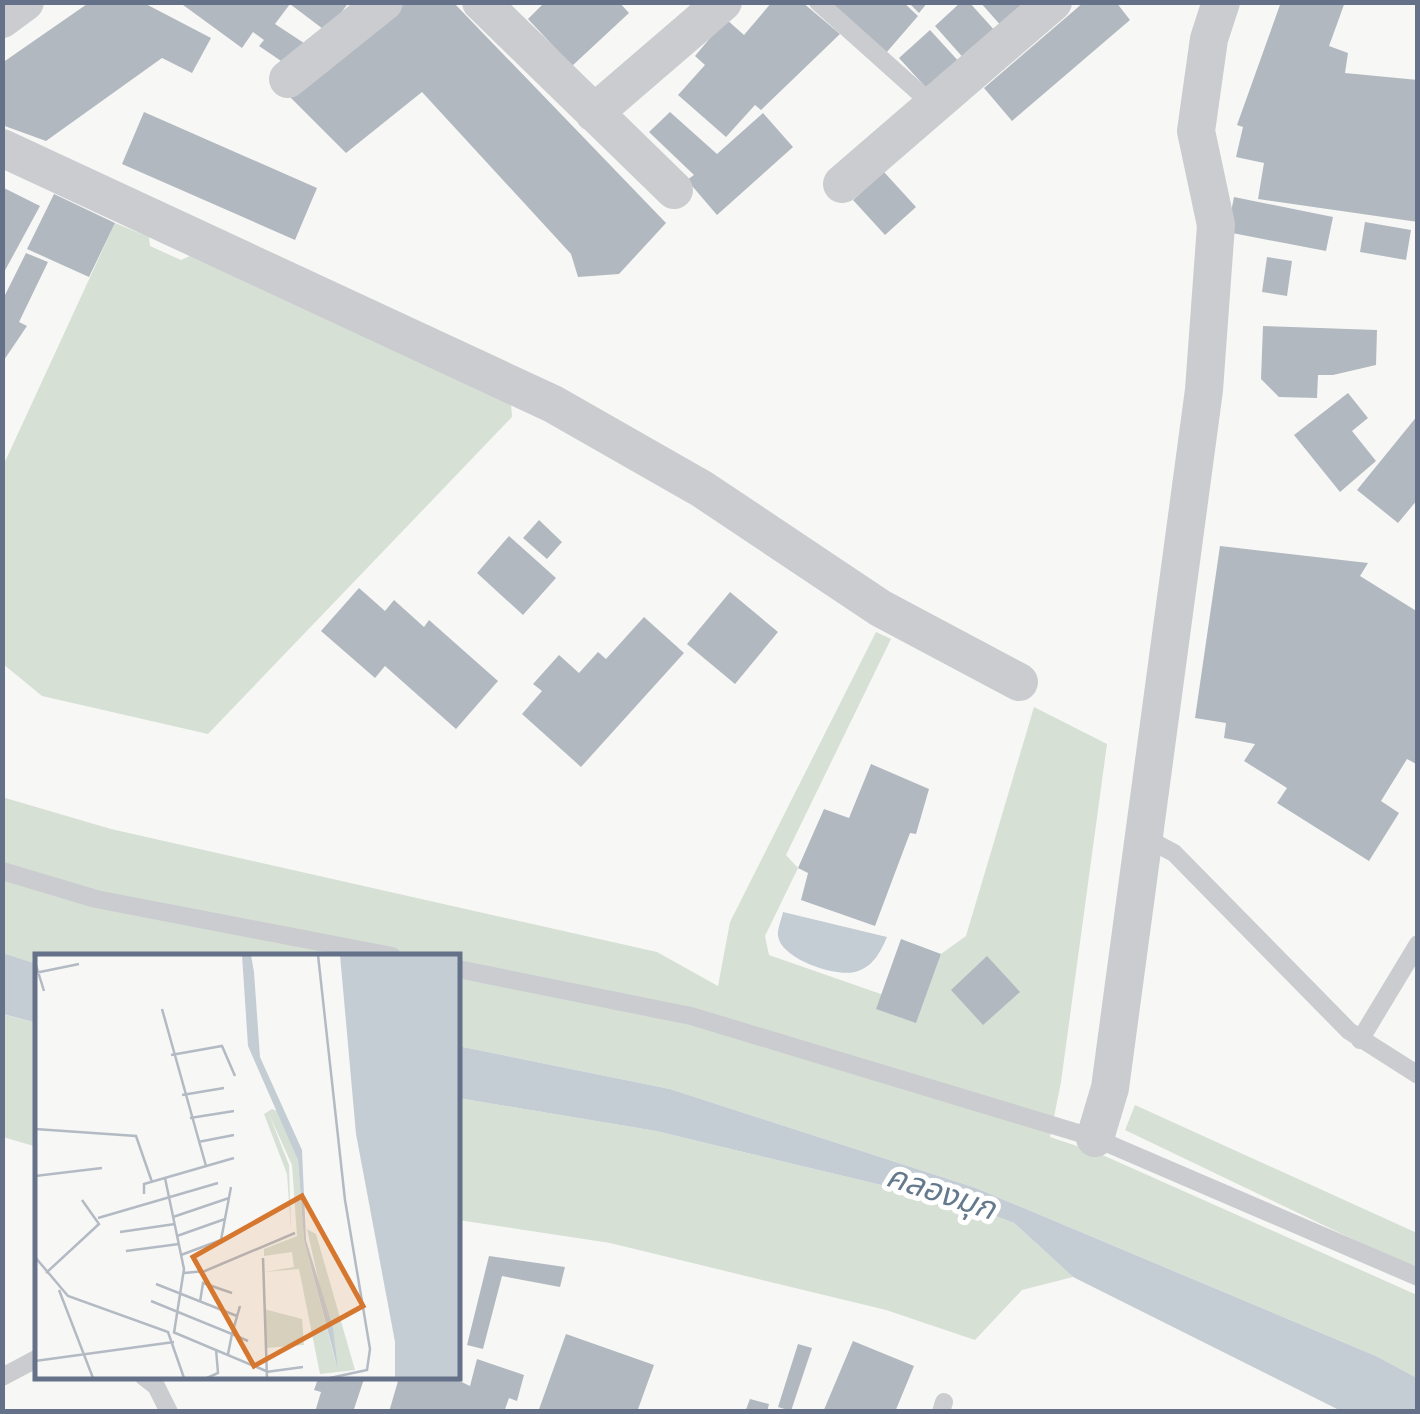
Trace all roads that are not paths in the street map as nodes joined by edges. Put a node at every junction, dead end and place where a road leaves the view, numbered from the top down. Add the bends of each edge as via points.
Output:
1 (24, 2) edge
2 (384, 2) edge
3 (481, 2) edge
4 (723, 2) edge
5 (818, 2) edge
6 (1053, 2) edge
7 (1221, 2) edge
8 (2, 18) edge
9 (288, 79) dead end
10 (934, 105) junction
11 (594, 113) junction
12 (2, 148) edge
13 (842, 184) dead end
14 (674, 190) dead end
15 (1018, 682) dead end
16 (1144, 837) junction
17 (2, 871) edge
18 (1418, 944) edge
19 (382, 954) edge
20 (460, 969) edge
21 (1360, 1040) junction
22 (1418, 1075) edge
23 (1094, 1138) junction
24 (1418, 1277) edge
25 (35, 1360) edge
26 (2, 1377) edge
27 (147, 1379) edge
28 (170, 1412) edge

1 - 8 street
2 - 9 street
3 - 11 street
4 - 11 street
5 - 10 lane
6 - 10 street
7 - 16 street via 1196,132 1216,226 1204,390
10 - 13 street
11 - 14 street
12 - 15 street via 553,404 702,489 880,608
16 - 21 lane via 1174,854
16 - 23 street via 1110,1088
17 - 19 lane via 96,899
18 - 21 lane
20 - 23 lane via 691,1016
21 - 22 lane
23 - 24 lane
25 - 26 lane
27 - 28 lane

